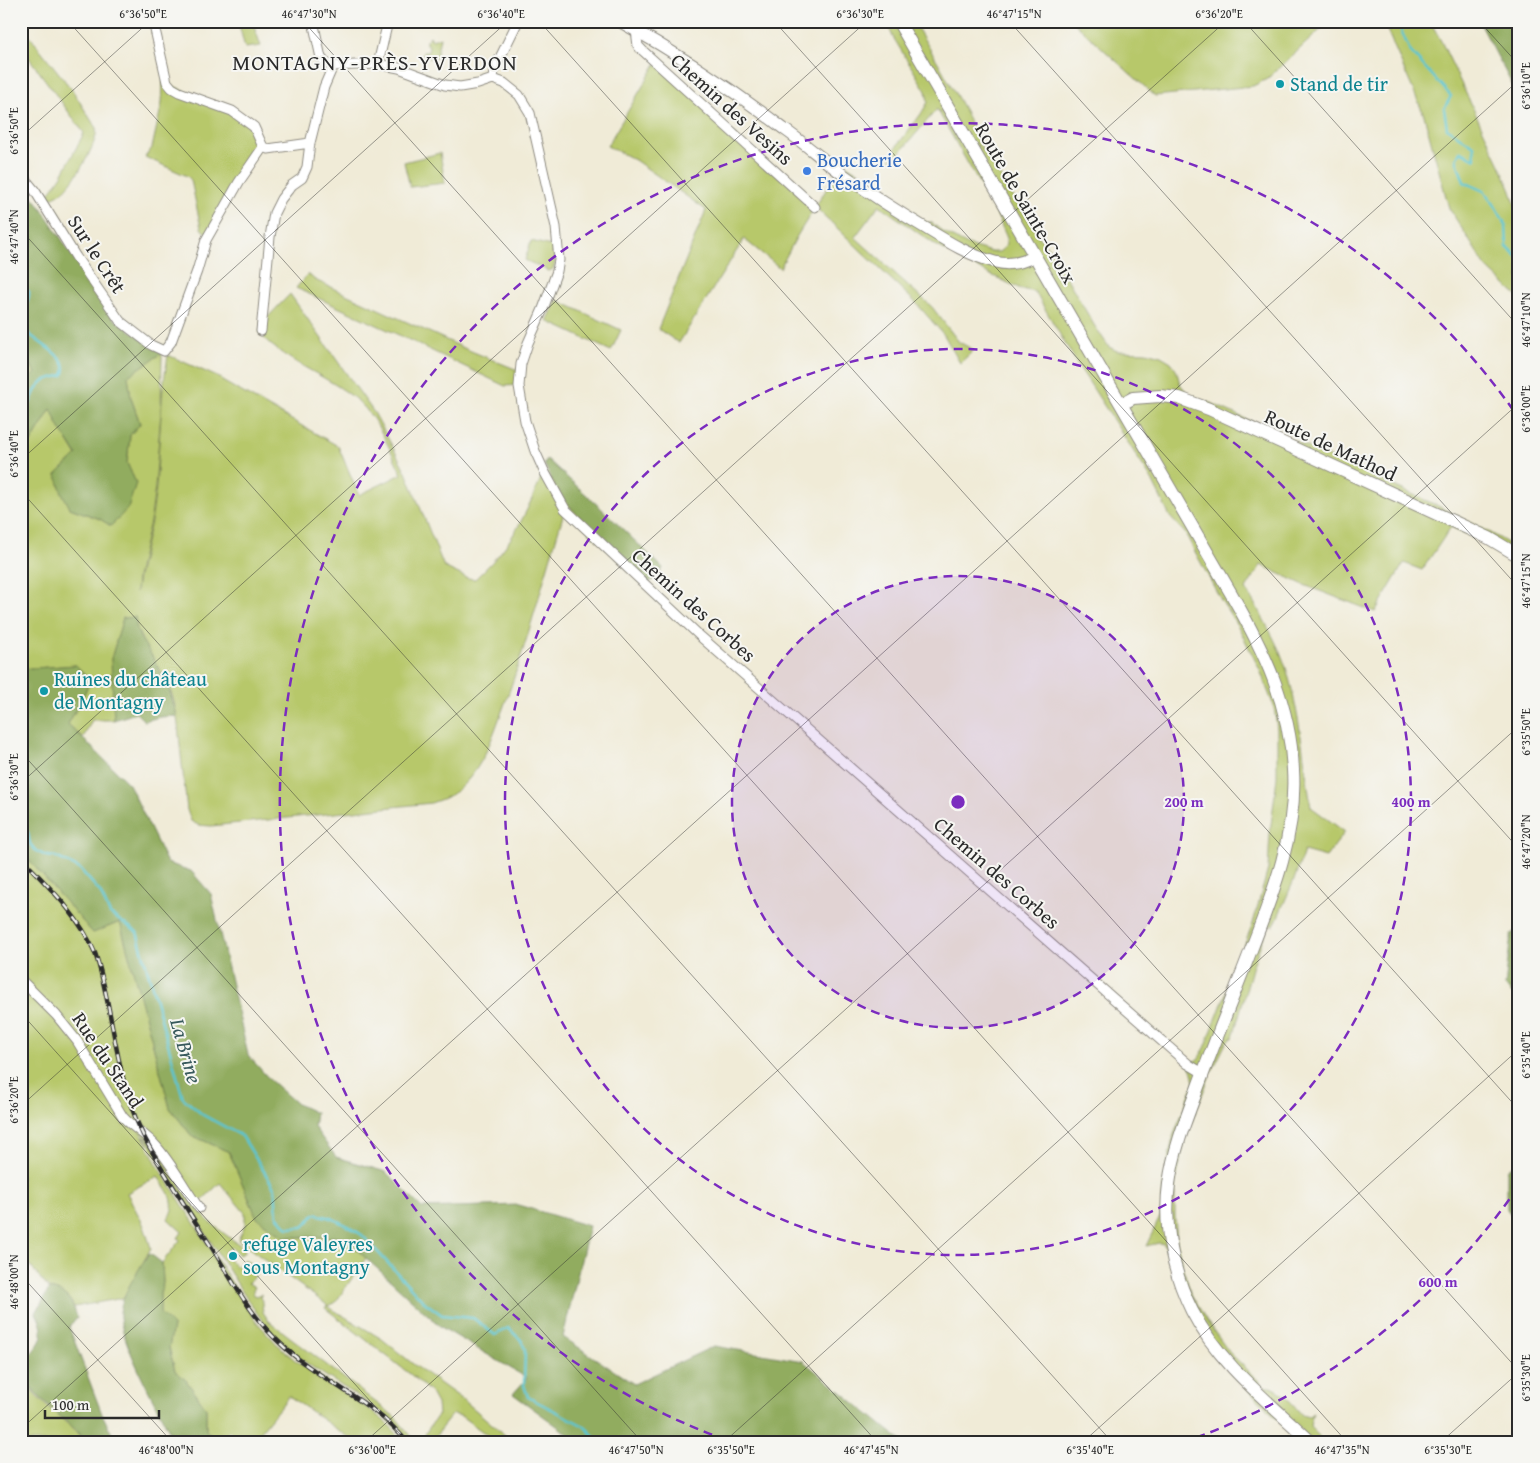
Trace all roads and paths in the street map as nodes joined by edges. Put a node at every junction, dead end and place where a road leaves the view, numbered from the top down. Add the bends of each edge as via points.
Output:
1 (153, 21) edge
2 (306, 21) edge
3 (313, 21) edge
4 (388, 21) edge
5 (518, 21) edge
6 (619, 21) edge
7 (898, 21) edge
8 (636, 30) junction
9 (315, 33) junction
10 (378, 64) junction
11 (333, 66) junction
12 (493, 78) junction
13 (310, 142) junction
14 (263, 147) junction
15 (21, 174) edge
16 (814, 207) dead end
17 (1035, 256) junction
18 (261, 331) dead end
19 (1122, 404) junction
20 (1519, 556) edge
21 (21, 980) edge
22 (1203, 1073) junction
23 (198, 1208) dead end
24 (1311, 1442) edge

1 - 14 street via 167,82 172,88 232,111 254,127
2 - 9 street
3 - 9 street
4 - 10 street
5 - 12 street
6 - 8 street
7 - 17 main road, Route de Sainte-Croix
8 - 16 street, Chemin des Vesins via 638,46 642,50
8 - 17 street via 706,72 840,172 948,242 996,262 1011,264
9 - 11 street via 321,58
10 - 11 street
10 - 12 street via 460,87
11 - 13 street via 324,87
12 - 22 street, Chemin des Corbes via 518,95 530,113 556,227 557,271 520,364 519,386 524,421 535,451 565,510 701,637 1188,1064
13 - 14 street via 268,149
13 - 18 street via 302,178 292,185 274,213
14 - 15 street, Sur le Crêt via 206,240 171,342 164,351 116,316
17 - 19 main road, Route de Sainte-Croix
19 - 20 main road, Route de Mathod via 1133,398 1160,396 1178,398 1208,409 1488,538
19 - 22 main road, Route de Sainte-Croix via 1258,643 1282,702 1292,755 1293,803 1277,881
21 - 23 street, Rue du Stand via 77,1041 123,1117 155,1144
22 - 24 main road, Route de Sainte-Croix via 1179,1138 1168,1186 1170,1246 1176,1270 1193,1312 1211,1342 1234,1369

